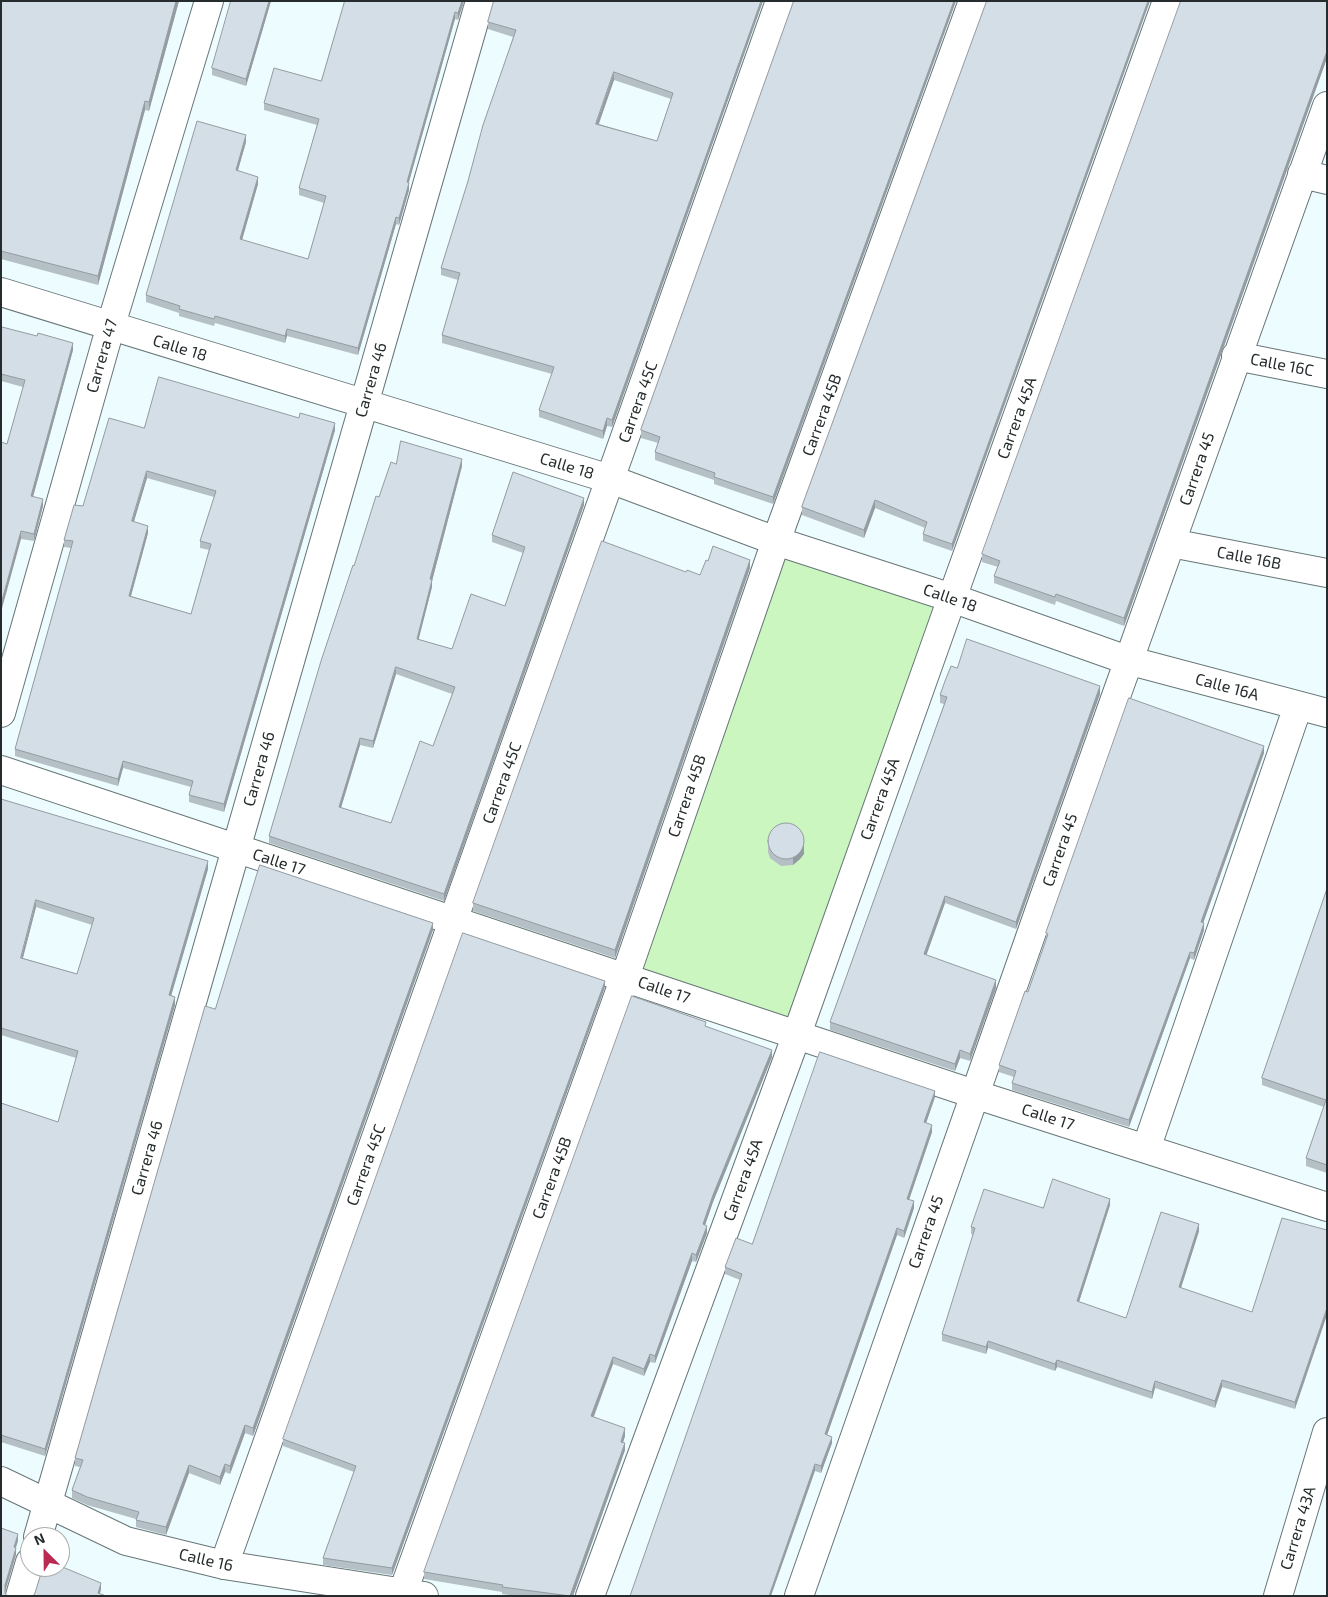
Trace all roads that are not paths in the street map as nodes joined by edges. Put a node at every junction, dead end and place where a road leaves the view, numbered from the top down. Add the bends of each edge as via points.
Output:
1 (209, 1) edge
2 (480, 1) edge
3 (780, 1) edge
4 (973, 1) edge
5 (1167, 1) edge
6 (1327, 106) edge
7 (1314, 177) edge
8 (1, 292) edge
9 (111, 325) junction
10 (1236, 356) junction
11 (1327, 374) edge
12 (364, 405) junction
13 (610, 479) junction
14 (776, 541) junction
15 (1171, 543) junction
16 (1327, 573) edge
17 (952, 598) junction
18 (1127, 660) junction
19 (1298, 706) junction
20 (1, 713) edge
21 (1327, 713) edge
22 (1, 770) edge
23 (237, 848) junction
24 (454, 920) junction
25 (625, 977) junction
26 (797, 1034) junction
27 (974, 1094) junction
28 (1146, 1149) junction
29 (1327, 1207) edge
30 (1327, 1432) edge
31 (1, 1481) edge
32 (48, 1504) junction
33 (41, 1527) edge
34 (224, 1565) junction
35 (26, 1577) edge
36 (413, 1594) edge
37 (20, 1596) edge
38 (590, 1596) edge
39 (799, 1596) edge
40 (1278, 1596) edge

1 - 9 street, Carrera 47
2 - 12 street, Carrera 46
3 - 13 street, Carrera 45C
4 - 14 street, Carrera 45B
5 - 17 street, Carrera 45A
6 - 7 street, Carrera 45
7 - 10 street, Carrera 45
8 - 9 street, Calle 18
9 - 12 street, Calle 18
9 - 20 street, Carrera 47
10 - 11 street, Calle 16C
10 - 15 street, Carrera 45
12 - 13 street, Calle 18
12 - 23 street, Carrera 46
13 - 14 street, Calle 18
13 - 24 street, Carrera 45C
14 - 17 street, Calle 18
14 - 25 street, Carrera 45B
15 - 16 street, Calle 16B
15 - 18 street, Carrera 45
17 - 18 street, Calle 18
17 - 26 street, Carrera 45A
18 - 19 street, Calle 16A
18 - 27 street, Carrera 45
19 - 21 street, Calle 16A
19 - 28 street
22 - 23 street, Calle 17
23 - 24 street, Calle 17
23 - 32 street, Carrera 46
24 - 25 street, Calle 17
24 - 34 street, Carrera 45C
25 - 26 street, Calle 17
25 - 36 street, Carrera 45B
26 - 27 street, Calle 17
26 - 38 street, Carrera 45A
27 - 28 street, Calle 17
27 - 39 street, Carrera 45
28 - 29 street, Calle 17
30 - 40 street, Carrera 43A
31 - 32 street, Calle 16
32 - 33 street, Carrera 46
32 - 34 street, Calle 16 via 126,1541
34 - 36 street, Calle 16
35 - 37 street

